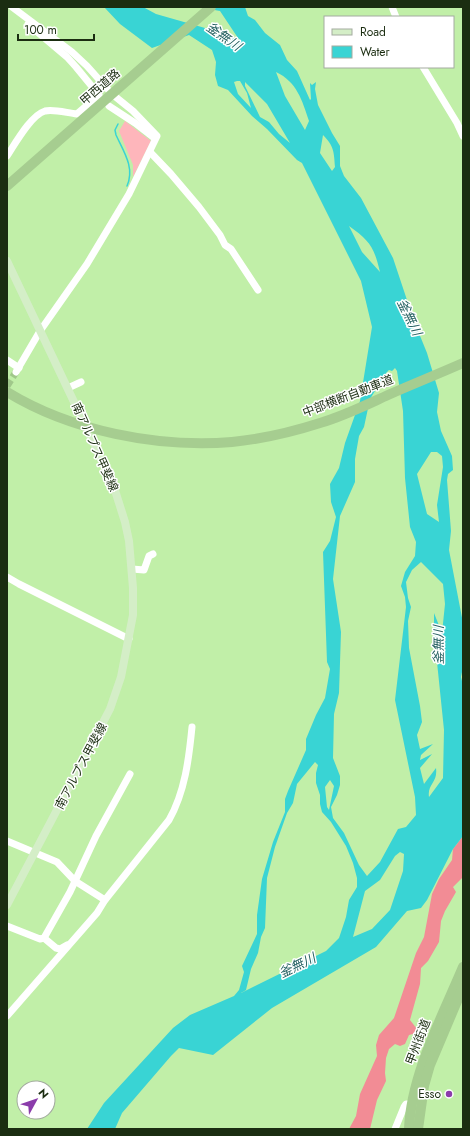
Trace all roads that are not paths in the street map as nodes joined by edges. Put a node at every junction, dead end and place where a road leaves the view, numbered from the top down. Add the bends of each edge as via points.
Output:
1 (211, 7) edge
2 (14, 9) edge
3 (424, 68) edge
4 (115, 91) junction
5 (109, 106) dead end
6 (463, 136) edge
7 (156, 139) junction
8 (150, 152) junction
9 (8, 153) edge
10 (7, 186) edge
11 (7, 261) edge
12 (258, 290) dead end
13 (40, 331) junction
14 (7, 360) edge
15 (463, 363) edge
16 (81, 382) dead end
17 (68, 388) junction
18 (7, 392) edge
19 (153, 554) dead end
20 (132, 569) junction
21 (7, 577) edge
22 (129, 639) junction
23 (192, 727) dead end
24 (130, 774) dead end
25 (7, 841) edge
26 (34, 853) junction
27 (75, 881) junction
28 (105, 900) junction
29 (7, 905) edge
30 (7, 926) edge
31 (80, 932) junction
32 (44, 938) junction
33 (463, 967) edge
34 (463, 987) edge
35 (7, 1016) edge
36 (412, 1104) junction
37 (395, 1129) edge
38 (408, 1129) edge
39 (418, 1129) edge

1 - 4 highway, 甲西道路
2 - 4 street via 72,52
2 - 9 street via 76,66 99,95 77,114 42,112
3 - 6 street
4 - 7 street via 157,136
4 - 10 highway, 甲西道路
5 - 7 street
7 - 8 street
8 - 12 street via 199,207
8 - 13 street via 136,182 87,264
11 - 13 main road, 南アルプス甲斐線
13 - 14 street via 17,370
13 - 17 main road, 南アルプス甲斐線
15 - 18 highway, 中部横断自動車道 via 322,422 262,438 232,442 158,440 124,435 66,419
16 - 17 street
17 - 20 main road, 南アルプス甲斐線 via 113,484 125,522
19 - 20 street via 149,556 144,570
20 - 22 main road, 南アルプス甲斐線 via 133,615
21 - 22 street
22 - 26 main road, 南アルプス甲斐線 via 110,709
23 - 28 street via 184,780 173,814
24 - 27 street
25 - 26 street
26 - 27 street via 57,862
26 - 29 main road, 南アルプス甲斐線
27 - 28 street
27 - 32 street
28 - 31 street
30 - 32 street via 40,939
31 - 32 street via 60,949
31 - 35 street
33 - 36 highway, 甲州街道 via 423,1062
34 - 39 highway, 甲州街道 via 430,1065 424,1086
36 - 37 street via 406,1104
36 - 38 highway, 甲州街道

